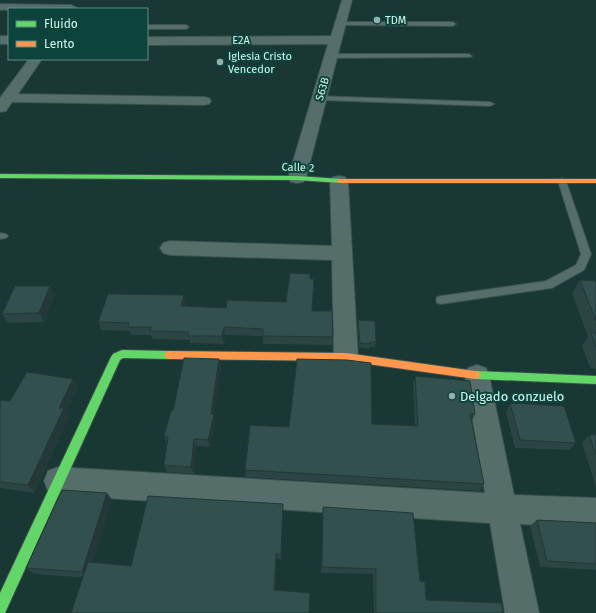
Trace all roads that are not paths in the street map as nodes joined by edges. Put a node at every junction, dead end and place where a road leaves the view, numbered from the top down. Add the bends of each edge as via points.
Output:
1 (347, 0) edge
2 (73, 6) edge
3 (0, 7) edge
4 (340, 24) junction
5 (453, 24) dead end
6 (148, 27) edge
7 (186, 27) dead end
8 (336, 40) junction
9 (148, 41) edge
10 (331, 56) junction
11 (469, 56) dead end
12 (35, 60) edge
13 (319, 98) junction
14 (204, 101) dead end
15 (3, 104) edge
16 (490, 104) dead end
17 (0, 176) edge
18 (296, 178) junction
19 (339, 181) junction
20 (562, 181) junction
21 (596, 181) edge
22 (170, 248) dead end
23 (341, 253) junction
24 (441, 300) dead end
25 (346, 357) junction
26 (477, 375) junction
27 (596, 380) edge
28 (58, 482) junction
29 (502, 509) junction
30 (596, 513) edge
31 (0, 608) edge
32 (522, 613) edge

1 - 4 street, S63B
2 - 3 street
4 - 5 lane
4 - 8 street, S63B
6 - 7 lane
8 - 9 street, E2A
8 - 10 street, S63B
10 - 11 lane
10 - 13 street, S63B
12 - 15 street
13 - 16 lane
13 - 18 street, S63B
14 - 15 street
17 - 18 street, Calle 2
18 - 19 street, Calle 2
19 - 20 street, Calle 2
19 - 23 street
20 - 21 street, Calle 2
20 - 24 lane via 586,254 580,266 548,284
22 - 23 street
23 - 25 street
25 - 26 street
25 - 28 street via 122,354 116,357
26 - 27 street
26 - 29 street
28 - 29 street
28 - 31 street
29 - 30 street
29 - 32 street

